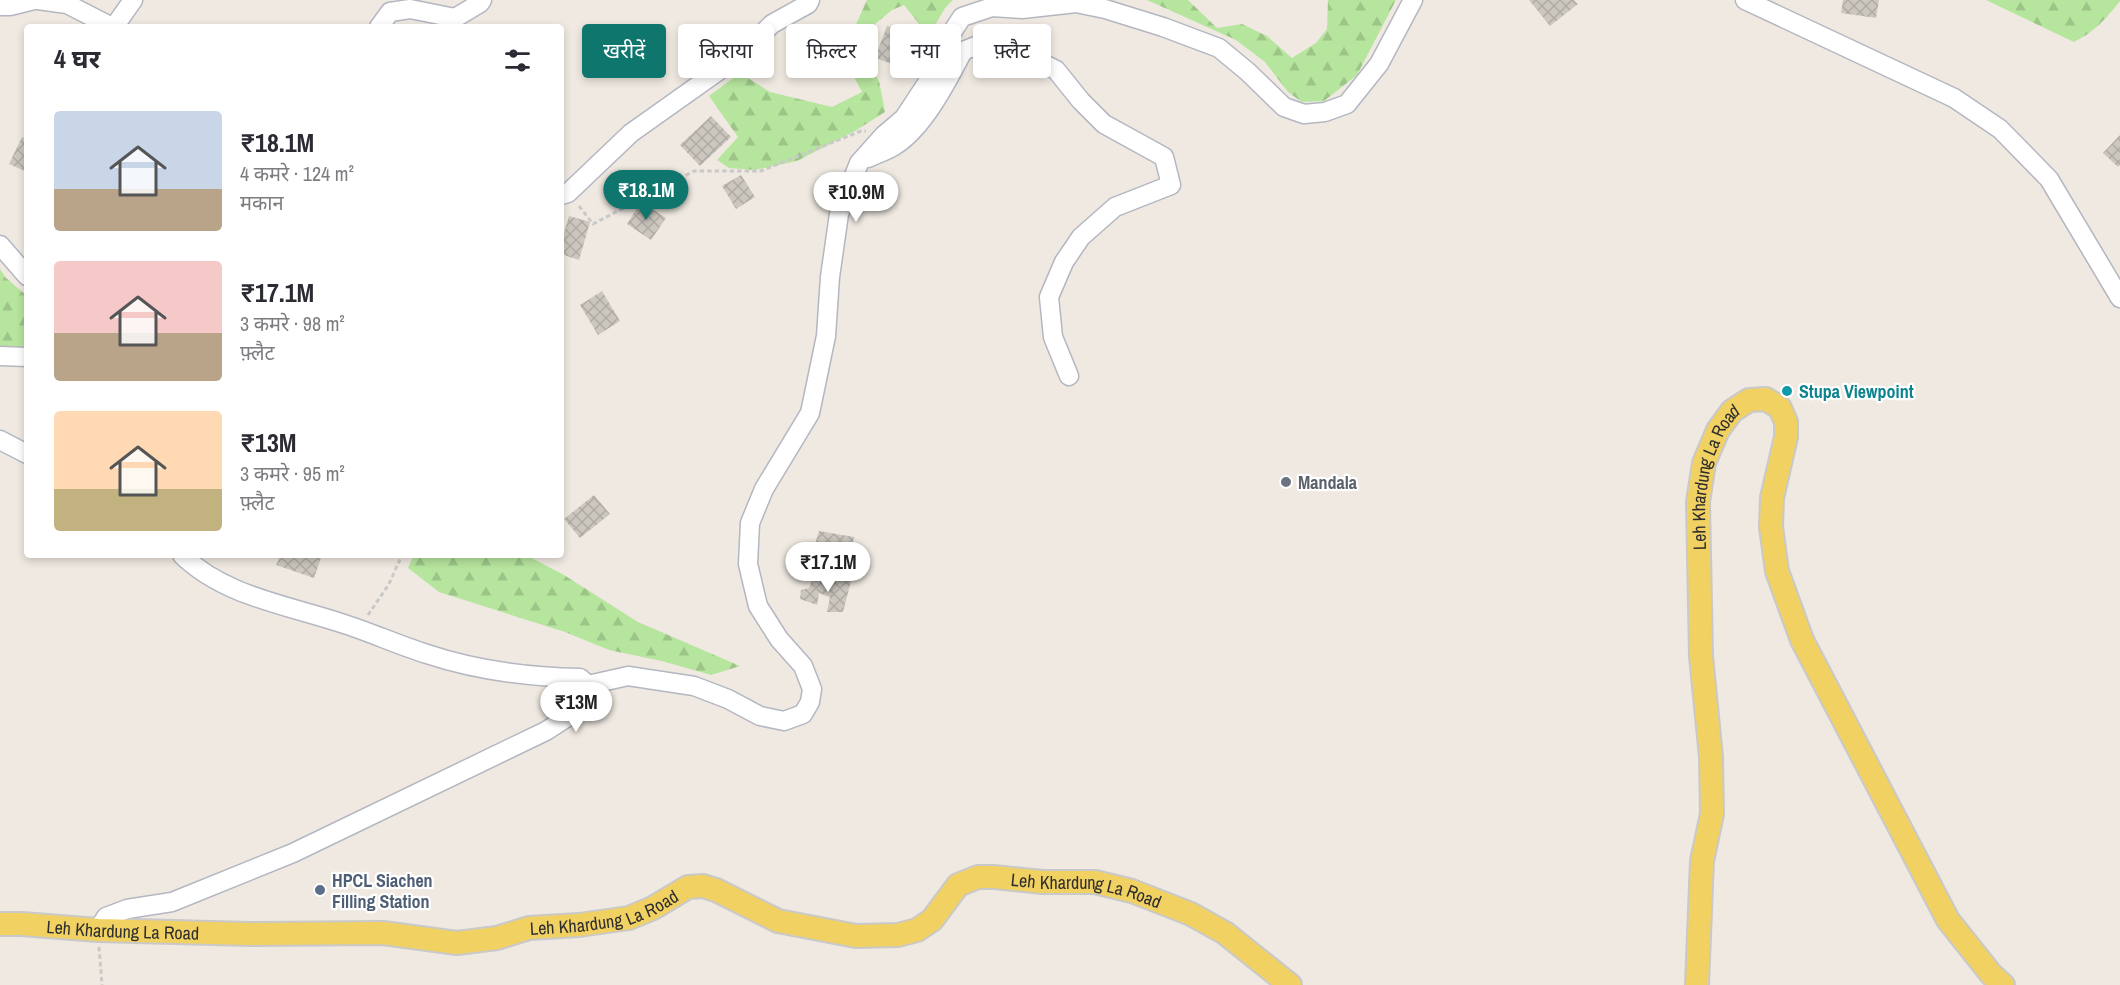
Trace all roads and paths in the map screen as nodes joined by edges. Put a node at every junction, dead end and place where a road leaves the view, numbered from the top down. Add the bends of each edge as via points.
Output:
1 (34, 0) edge
2 (39, 0) edge
3 (132, 0) edge
4 (482, 0) edge
5 (810, 0) edge
6 (1413, 0) edge
7 (1745, 0) edge
8 (0, 6) edge
9 (107, 24) edge
10 (115, 24) edge
11 (381, 24) edge
12 (890, 130) junction
13 (859, 162) junction
14 (565, 194) edge
15 (0, 245) edge
16 (24, 273) edge
17 (2120, 298) edge
18 (0, 356) edge
19 (24, 357) edge
20 (1069, 376) dead end
21 (0, 440) edge
22 (24, 452) edge
23 (185, 558) edge
24 (401, 558) edge
25 (358, 629) junction
26 (588, 685) junction
27 (0, 924) edge
28 (98, 930) junction
29 (102, 985) edge
30 (1290, 985) edge
31 (1697, 985) edge
32 (2003, 985) edge

1 - 8 street
2 - 9 street via 67,3
3 - 10 street
4 - 11 street via 455,18 410,9 390,12
5 - 14 street via 772,24 741,55 631,133
6 - 12 street via 1379,64 1347,104 1304,114 1284,106 1219,48 1162,27 1076,3 1022,9 992,6 962,17 943,46 929,80 904,118
7 - 17 street via 1954,98 2000,129 2049,179
12 - 13 street
12 - 14 path via 861,131 761,171 694,171 593,224
13 - 20 street via 896,145 909,133 945,86 963,51 983,43 1012,48 1056,69 1104,124 1164,158 1171,185 1115,207 1081,237 1064,262 1049,297 1053,337
13 - 26 street via 839,214 826,336 810,413 764,489 750,524 748,564 758,606 778,639 803,666 812,690 810,702 803,714 784,721 760,716 694,686 628,676
15 - 16 street
18 - 19 street
21 - 22 street
23 - 25 street via 238,591
24 - 25 path via 389,584
25 - 26 street via 428,655 491,670 580,678
26 - 28 street via 590,703 546,731 293,853 172,902 127,909 106,917
27 - 28 main road, Leh Khardung La Road
28 - 29 path
28 - 30 main road, Leh Khardung La Road via 383,933 458,943 497,938 529,928 629,918 688,887 703,886 778,921 856,936 898,935 917,930 932,920 958,885 978,877 994,877 1095,882 1132,891 1191,914 1225,933
31 - 32 main road, Leh Khardung La Road via 1702,861 1712,814 1701,656 1698,502 1704,463 1718,430 1732,411 1749,400 1766,399 1780,408 1786,422 1772,498 1771,527 1777,571 1802,639 1948,920

